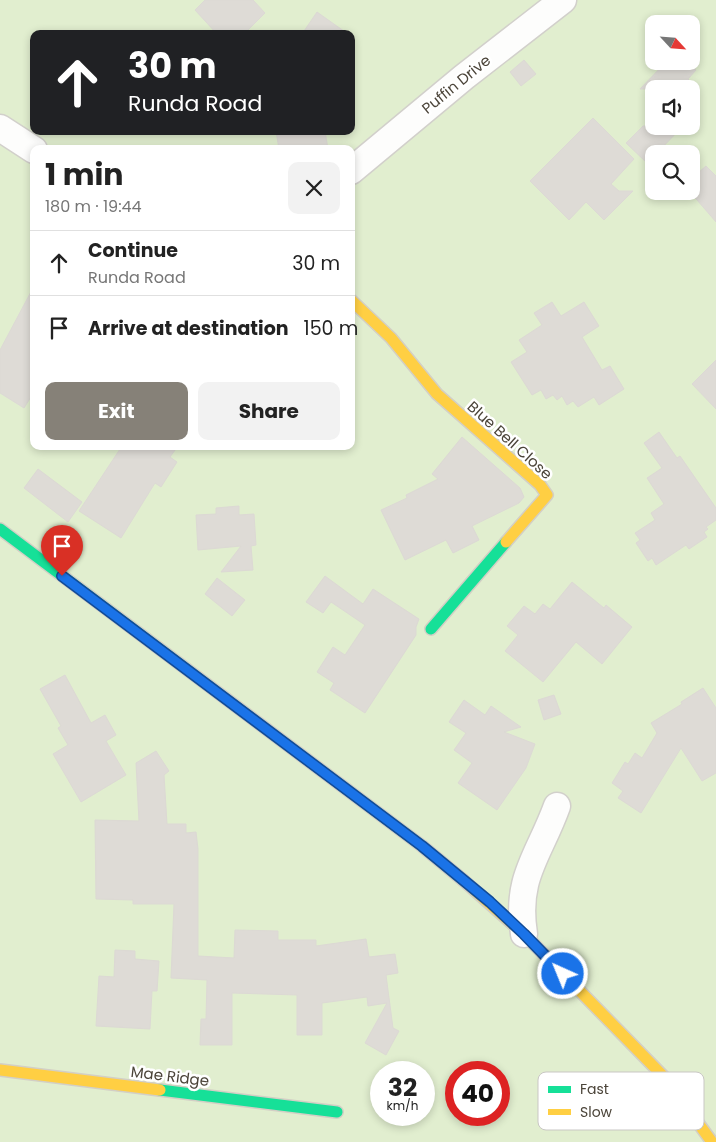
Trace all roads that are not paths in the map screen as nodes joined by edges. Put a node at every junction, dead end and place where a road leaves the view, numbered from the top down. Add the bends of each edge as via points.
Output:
1 (563, 0) edge
2 (0, 128) edge
3 (30, 147) edge
4 (355, 168) edge
5 (355, 304) edge
6 (0, 529) edge
7 (431, 629) dead end
8 (557, 806) dead end
9 (524, 934) junction
10 (0, 1070) edge
11 (659, 1072) edge
12 (337, 1112) dead end
13 (703, 1130) edge
14 (712, 1142) edge

1 - 4 street, Puffin Drive
2 - 3 street
5 - 7 street, Blue Bell Close via 391,338 436,394 540,485 547,495
6 - 9 street via 422,846
8 - 9 street via 524,883 521,914
9 - 11 street
10 - 12 street, Mae Ridge
13 - 14 street

